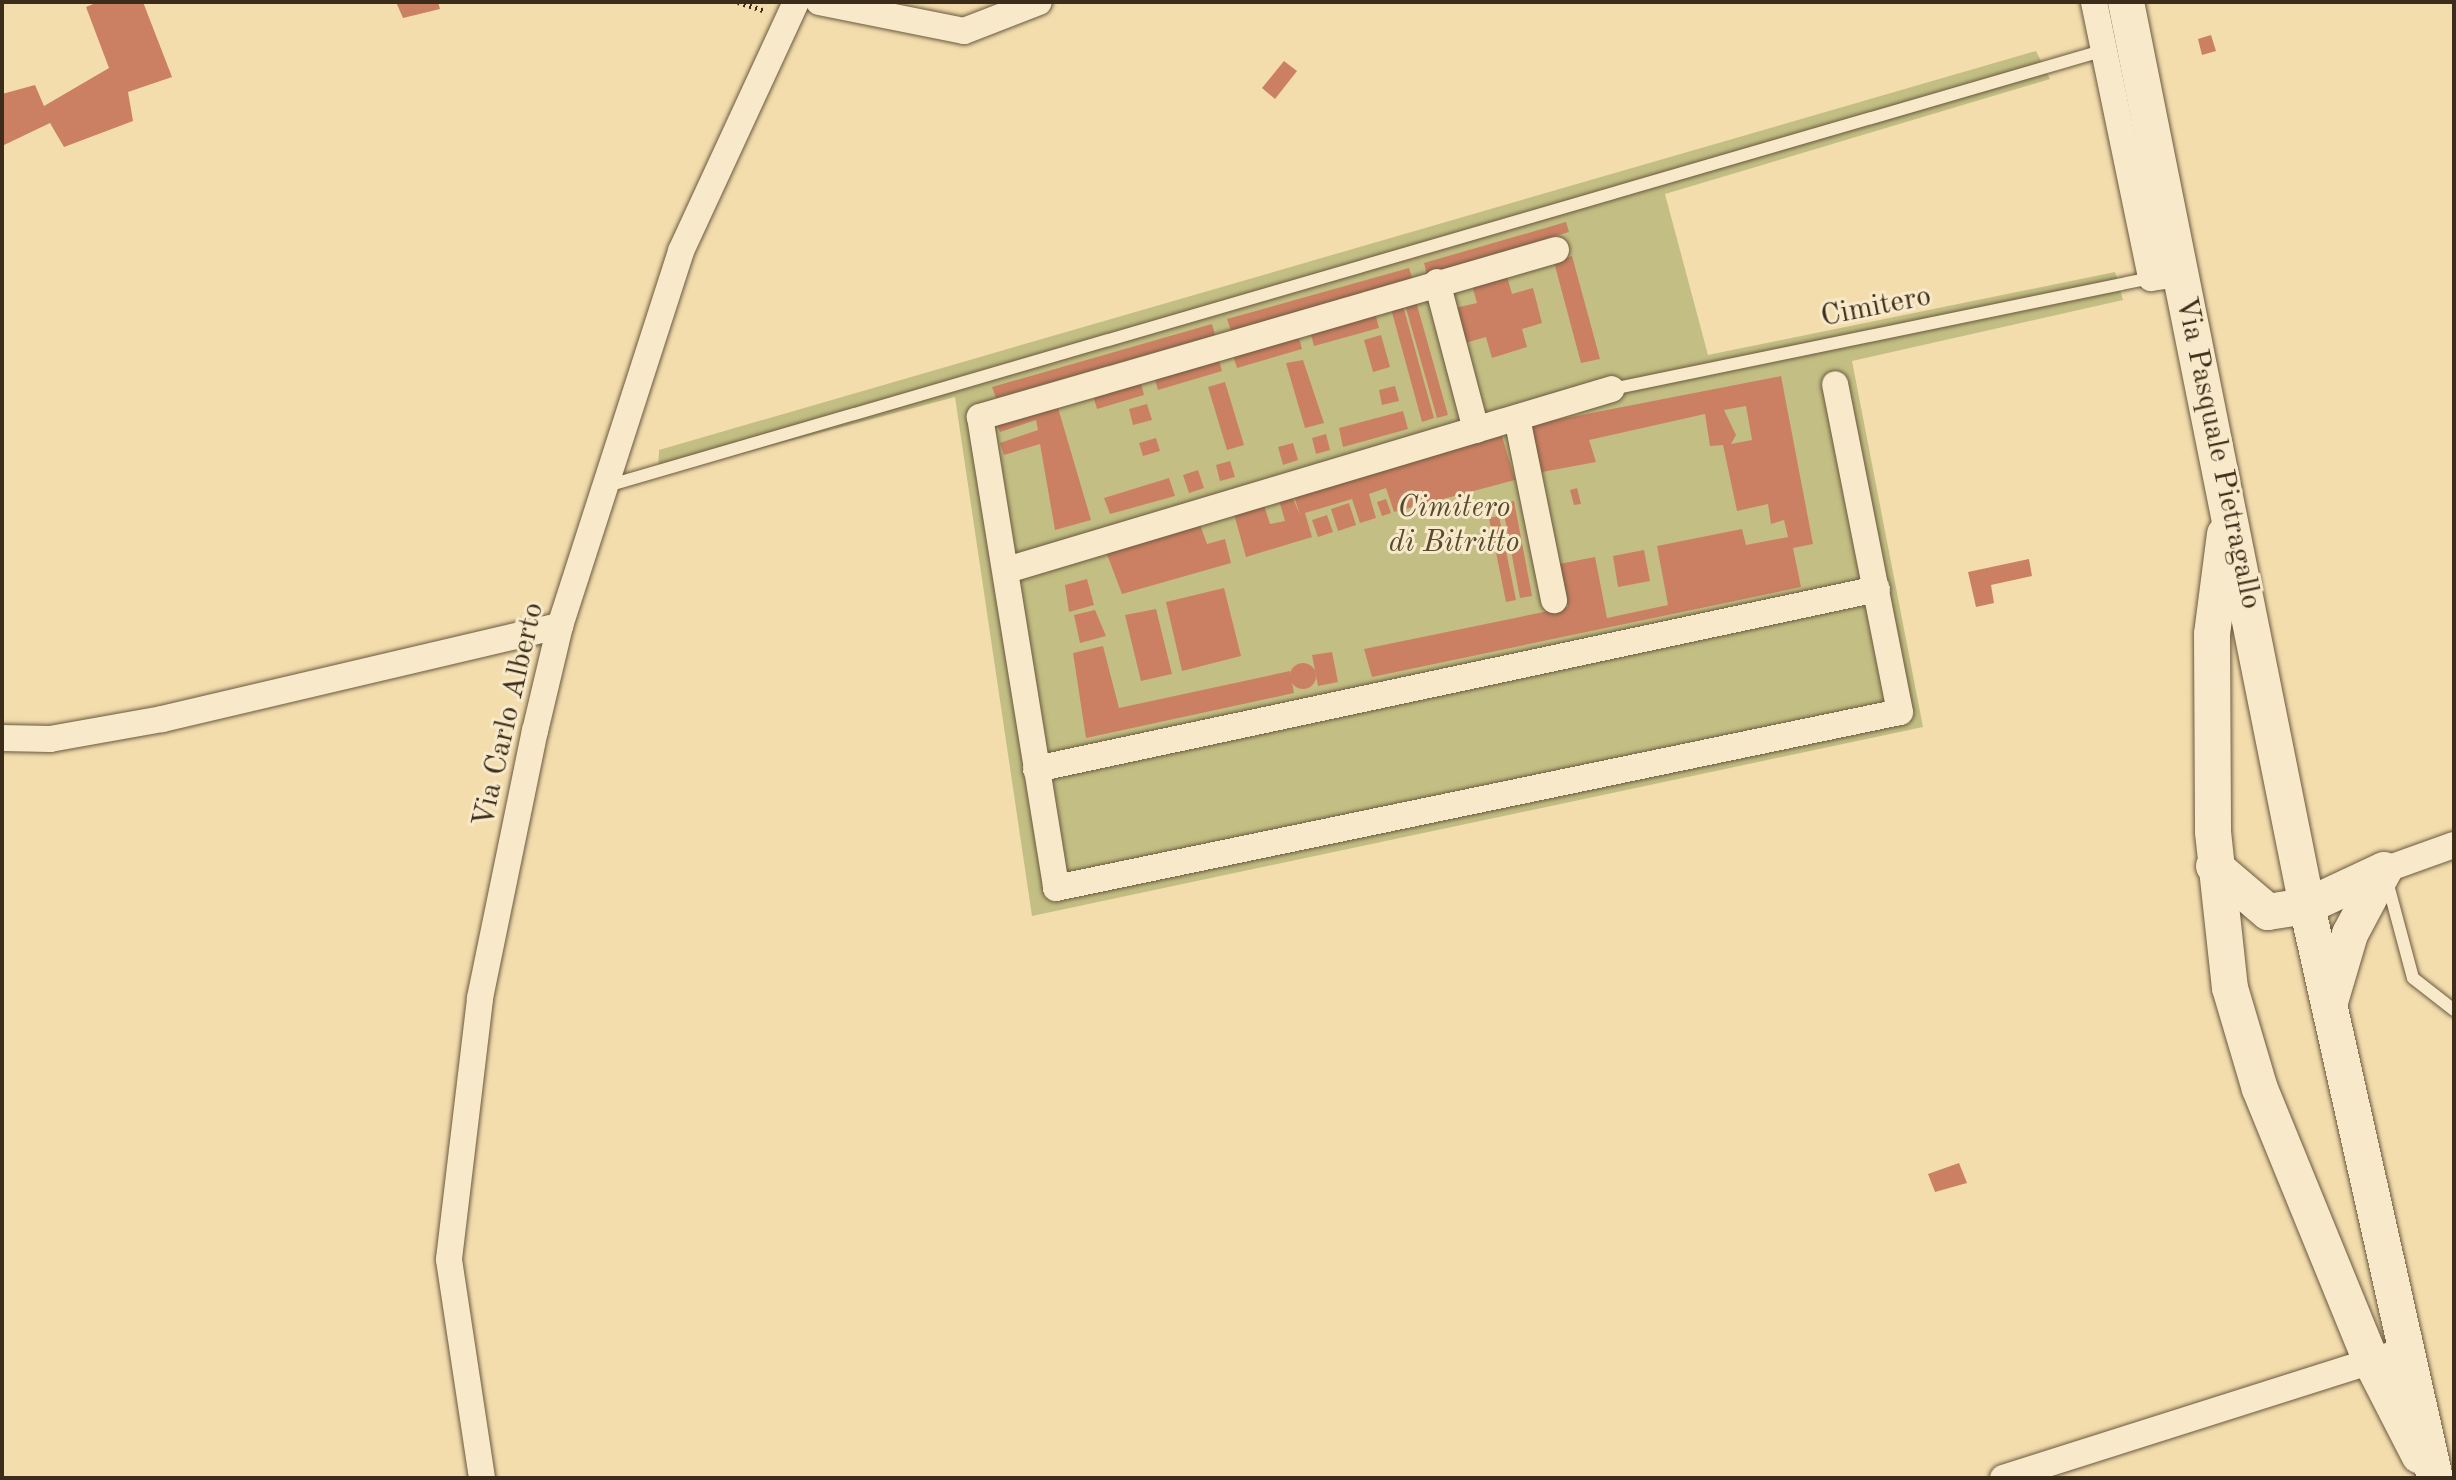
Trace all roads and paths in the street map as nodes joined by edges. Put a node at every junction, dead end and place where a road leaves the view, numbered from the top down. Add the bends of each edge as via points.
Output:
1 (796, 2) edge
2 (819, 2) edge
3 (1039, 2) edge
4 (2094, 2) edge
5 (2126, 2) edge
6 (2105, 50) junction
7 (1556, 250) dead end
8 (2166, 276) junction
9 (1437, 282) junction
10 (1835, 384) dead end
11 (1612, 389) joint
12 (1517, 418) junction
13 (1476, 430) junction
14 (607, 486) junction
15 (2229, 500) junction
16 (1007, 570) junction
17 (1877, 589) junction
18 (1554, 600) dead end
19 (560, 626) junction
20 (2, 738) edge
21 (1036, 769) junction
22 (2454, 845) edge
23 (2299, 863) junction
24 (2214, 866) junction
25 (2384, 870) junction
26 (2307, 906) junction
27 (2329, 1007) junction
28 (2454, 1009) edge
29 (2405, 1351) junction
30 (2371, 1361) junction
31 (482, 1478) edge
32 (2003, 1478) edge
33 (2434, 1478) edge

1 - 14 street, Via Carlo Alberto via 681,251
2 - 3 street via 964,31
4 - 6 street
5 - 8 main road, Via Pasquale Pietragallo
6 - 8 street
6 - 14 lane
7 - 9 street
8 - 11 lane, Cimitero
8 - 15 main road, Via Pasquale Pietragallo
9 - 13 street
9 - 16 street via 980,417
10 - 17 street
11 - 12 street
12 - 13 street
12 - 18 street
13 - 16 street
14 - 19 street, Via Carlo Alberto
15 - 23 main road, Via Pasquale Pietragallo
15 - 24 main road via 2212,634
16 - 21 street
17 - 21 street
17 - 21 street via 1900,712 1884,716 1056,888
19 - 20 street via 162,719 50,739
19 - 31 street, Via Carlo Alberto via 480,998 449,1259
22 - 25 street
23 - 25 main road
23 - 26 main road, Via Pasquale Pietragallo
24 - 26 main road via 2268,912
24 - 30 main road via 2230,988 2260,1089
25 - 26 main road
25 - 27 main road via 2350,934
25 - 28 lane via 2413,978
26 - 27 main road, Via Pasquale Pietragallo
27 - 29 main road, Via Pasquale Pietragallo
29 - 30 street
29 - 33 main road, Via Pasquale Pietragallo
30 - 32 street
30 - 33 main road

